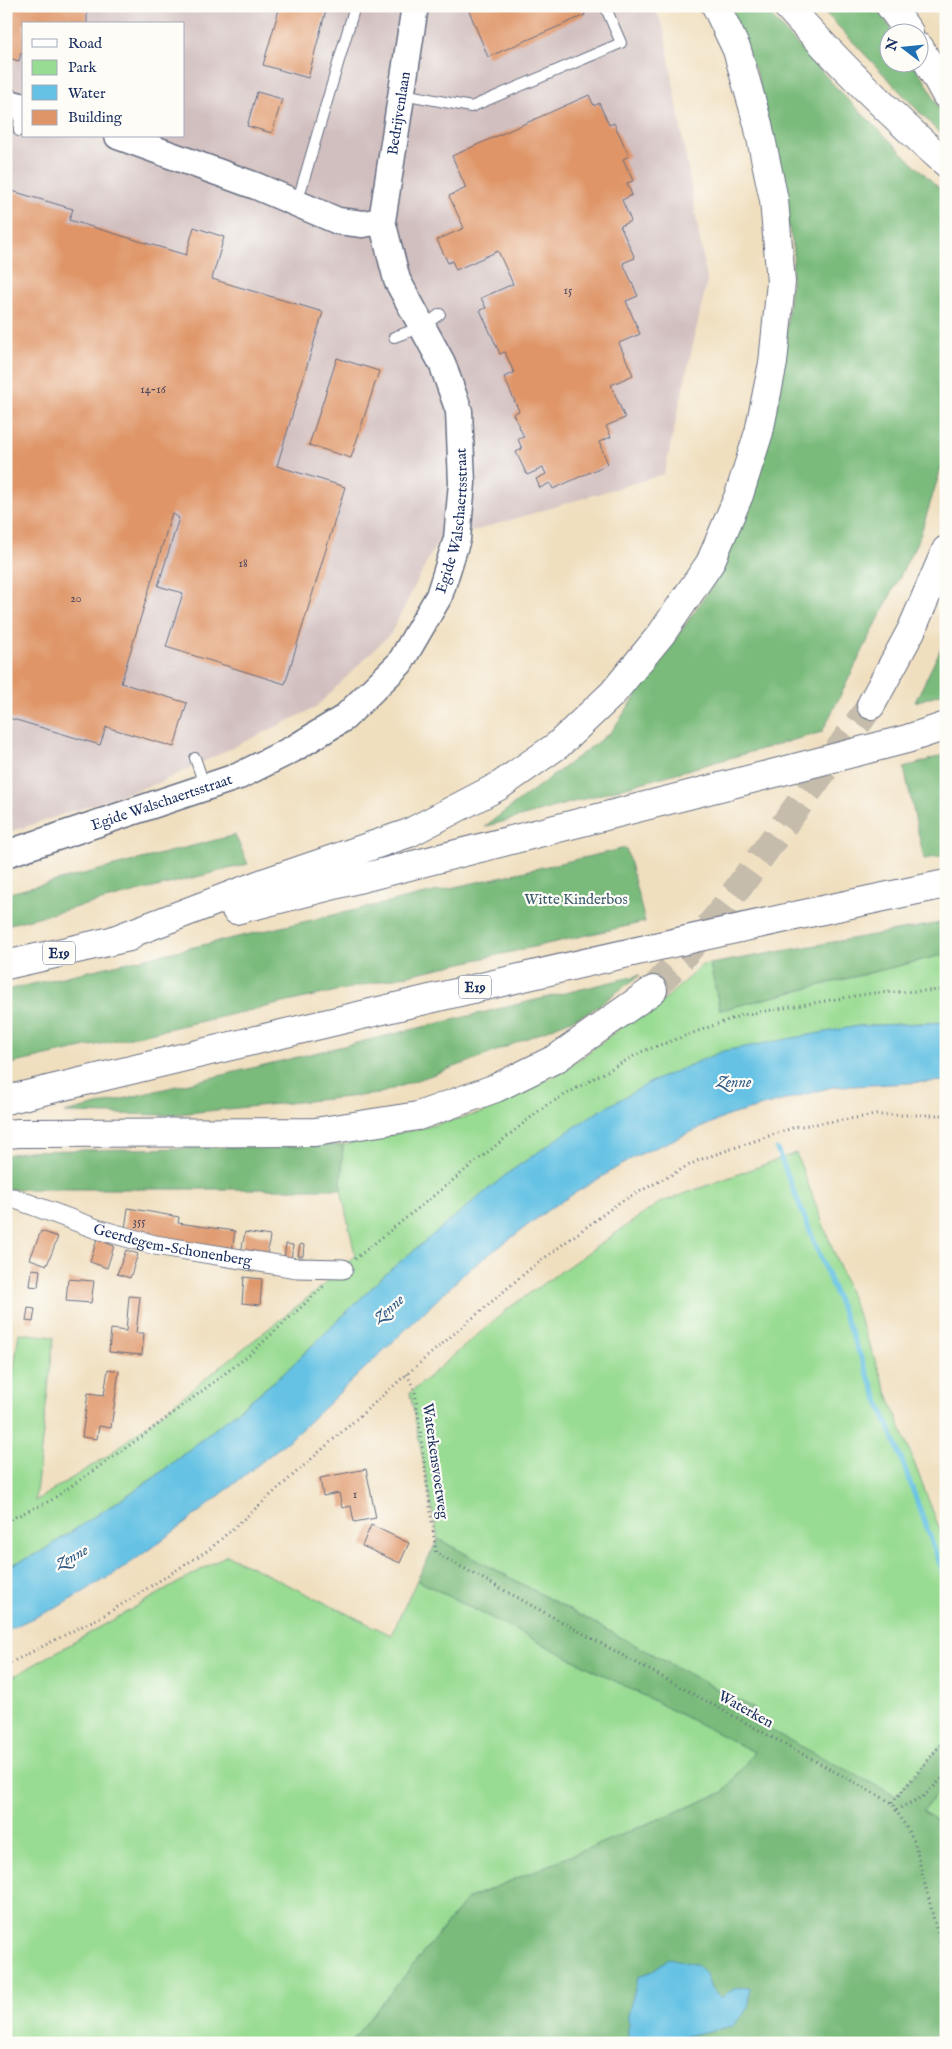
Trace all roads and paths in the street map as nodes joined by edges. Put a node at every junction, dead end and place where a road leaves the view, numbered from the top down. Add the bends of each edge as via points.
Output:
1 (355, 6) edge
2 (414, 6) edge
3 (605, 6) edge
4 (716, 6) edge
5 (787, 6) edge
6 (890, 6) edge
7 (902, 22) edge
8 (930, 66) edge
9 (402, 94) junction
10 (946, 95) edge
11 (124, 138) edge
12 (946, 163) edge
13 (297, 204) junction
14 (382, 221) junction
15 (431, 321) junction
16 (394, 336) dead end
17 (946, 550) edge
18 (871, 705) tunnel mouth
19 (946, 726) edge
20 (195, 758) dead end
21 (205, 787) junction
22 (6, 854) edge
23 (946, 884) edge
24 (111, 941) junction
25 (6, 965) edge
26 (653, 990) tunnel mouth
27 (945, 990) edge
28 (6, 1100) edge
29 (946, 1115) edge
30 (6, 1134) edge
31 (6, 1198) edge
32 (343, 1269) junction
33 (407, 1374) junction
34 (6, 1521) edge
35 (436, 1553) joint
36 (6, 1665) edge
37 (946, 1738) edge
38 (946, 1775) edge
39 (892, 1803) junction
40 (896, 1810) junction
41 (946, 1966) edge

1 - 13 lane
2 - 9 main road, Bedrijvenlaan
3 - 9 lane via 621,43 471,107
4 - 24 highway via 737,50 758,124 774,200 781,282 773,363 759,432 739,494 710,563 662,633 612,694 558,746 499,786 409,833 263,883
5 - 12 highway via 889,113
6 - 7 highway
8 - 10 highway
9 - 14 main road, Bedrijvenlaan
11 - 13 main road
13 - 14 main road via 338,221 362,224
14 - 15 main road, Egide Walschaertsstraat via 397,280
15 - 16 lane
15 - 21 main road, Egide Walschaertsstraat via 459,411 462,483 457,539 439,596 400,663 344,718 240,776
17 - 18 highway via 911,631
19 - 24 highway, E19 via 775,774
20 - 21 lane
21 - 22 main road, Egide Walschaertsstraat
23 - 28 highway, E19 via 604,957
24 - 25 highway, E19
26 - 30 highway via 557,1058 496,1088 418,1116 315,1132
27 - 32 path via 873,993 742,1015 642,1052 545,1106
29 - 33 path via 876,1115 796,1127 698,1160 620,1202 531,1268
31 - 32 street, Geerdegem-Schonenberg via 155,1245 281,1265
32 - 34 path via 248,1356 144,1435 50,1501
33 - 35 path, Waterkensvoetweg via 415,1391
33 - 36 path via 210,1549 108,1613
35 - 39 path, Waterken
37 - 39 path
38 - 40 path via 924,1796
39 - 40 path
40 - 41 path via 914,1841

